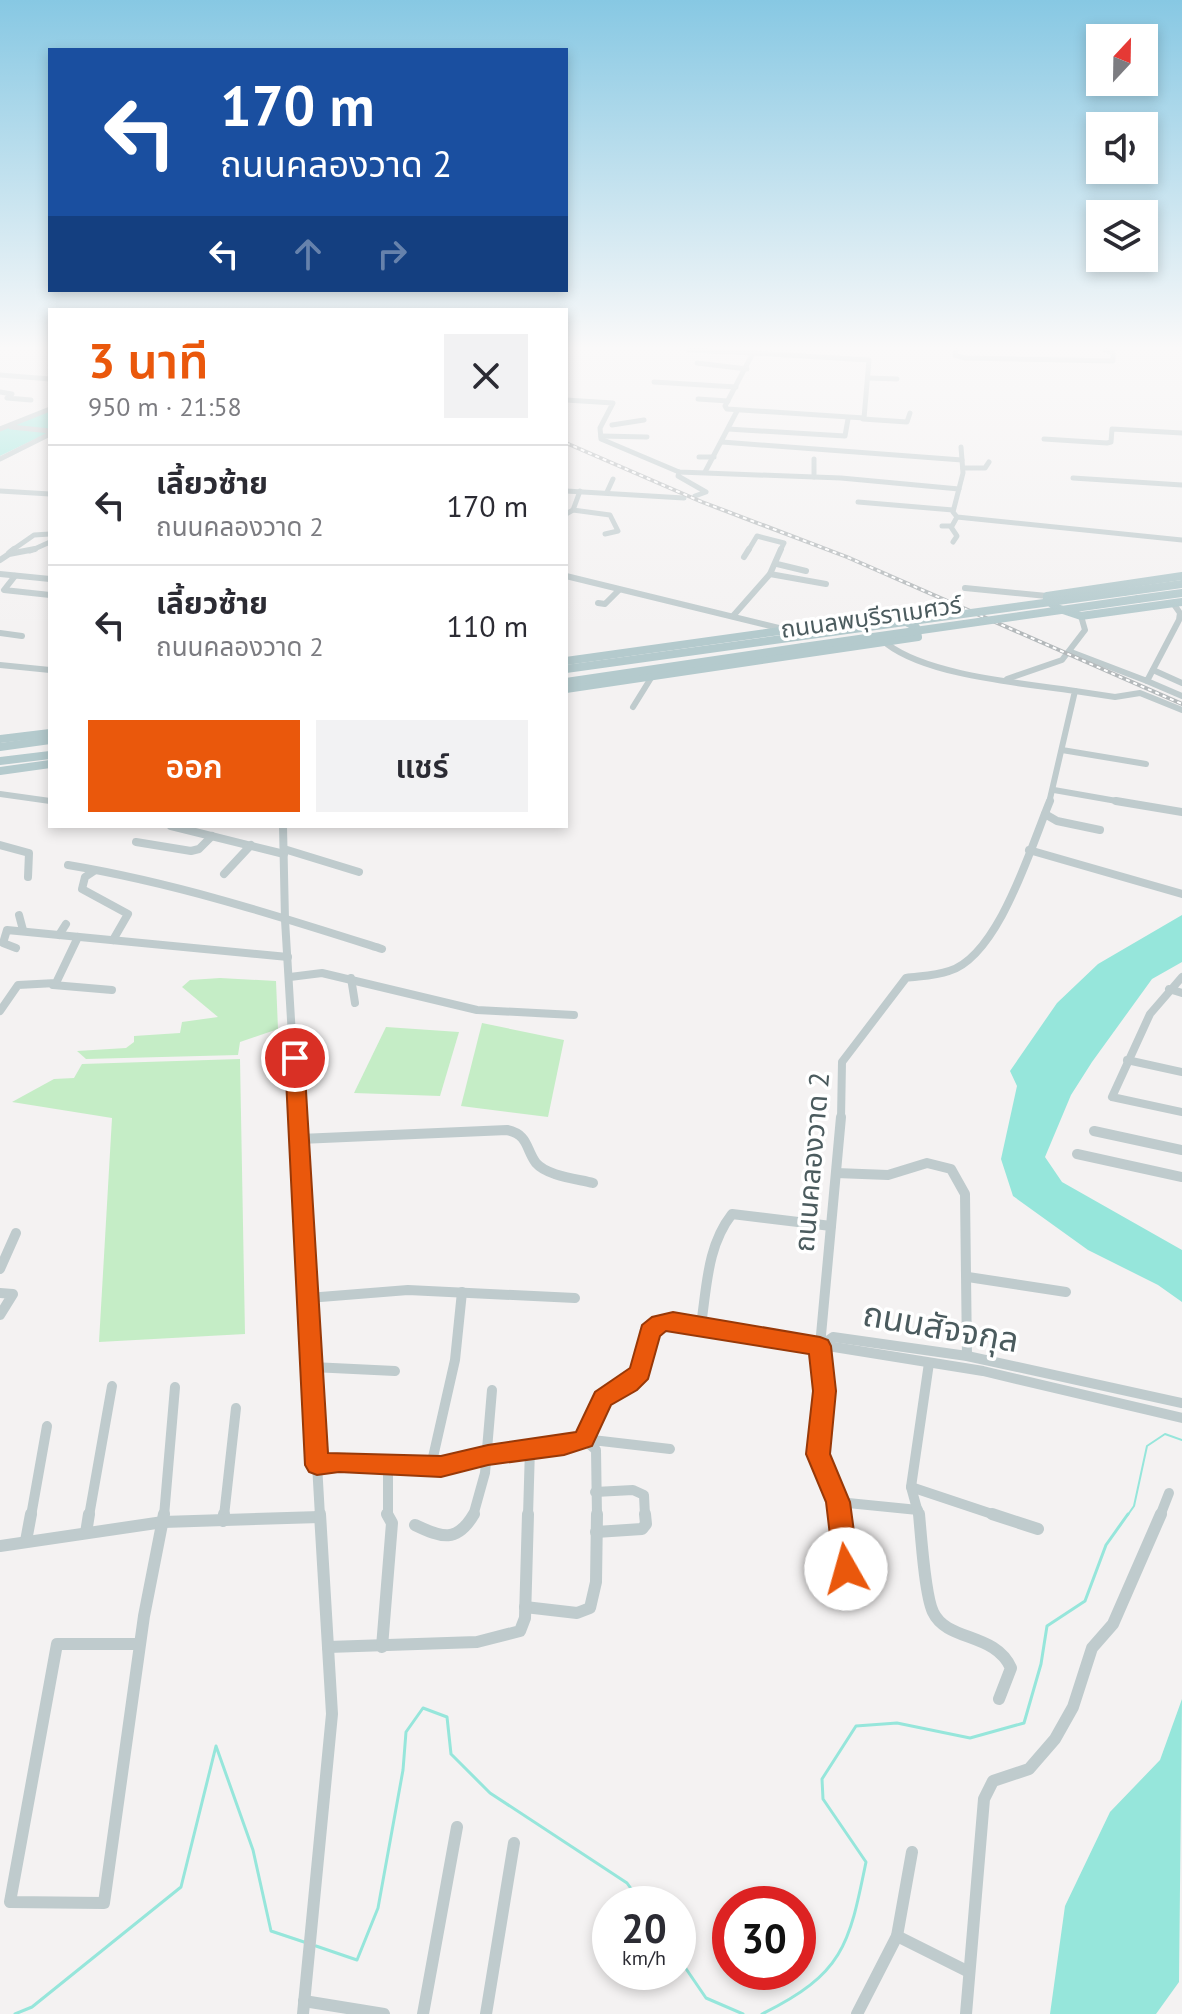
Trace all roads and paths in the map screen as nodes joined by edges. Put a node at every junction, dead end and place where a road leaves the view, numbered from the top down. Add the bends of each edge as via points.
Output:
1 (28, 444) edge
2 (612, 444) edge
3 (721, 444) edge
4 (748, 444) edge
5 (961, 447) dead end
6 (646, 450) dead end
7 (637, 453) junction
8 (699, 457) dead end
9 (714, 457) junction
10 (0, 459) edge
11 (814, 459) dead end
12 (962, 460) junction
13 (989, 462) dead end
14 (792, 465) dead end
15 (963, 468) junction
16 (679, 472) junction
17 (705, 472) junction
18 (889, 473) dead end
19 (876, 474) dead end
20 (792, 475) junction
21 (814, 477) junction
22 (1073, 478) dead end
23 (613, 479) dead end
24 (874, 481) junction
25 (1182, 485) edge
26 (861, 489) dead end
27 (959, 489) junction
28 (0, 491) edge
29 (568, 491) edge
30 (580, 491) junction
31 (607, 492) junction
32 (48, 494) edge
33 (695, 496) dead end
34 (684, 498) dead end
35 (858, 502) dead end
36 (573, 510) junction
37 (568, 513) edge
38 (955, 513) junction
39 (942, 526) dead end
40 (951, 527) junction
41 (48, 534) edge
42 (605, 534) dead end
43 (1182, 540) edge
44 (953, 542) dead end
45 (48, 543) edge
46 (9, 554) junction
47 (744, 557) dead end
48 (0, 560) edge
49 (777, 564) junction
50 (806, 571) dead end
51 (0, 574) edge
52 (770, 574) junction
53 (15, 576) junction
54 (1182, 576) edge
55 (568, 577) edge
56 (48, 579) edge
57 (826, 584) dead end
58 (1182, 584) edge
59 (965, 588) dead end
60 (619, 590) junction
61 (1182, 593) edge
62 (48, 595) edge
63 (1047, 596) junction
64 (1178, 602) edge
65 (598, 603) dead end
66 (733, 616) junction
67 (1081, 616) junction
68 (787, 630) junction
69 (0, 633) edge
70 (22, 636) dead end
71 (887, 644) junction
72 (1071, 652) junction
73 (0, 665) edge
74 (568, 667) edge
75 (568, 667) edge
76 (48, 670) edge
77 (1153, 670) junction
78 (651, 678) junction
79 (1003, 680) junction
80 (1147, 681) junction
81 (568, 682) edge
82 (1182, 683) edge
83 (568, 689) edge
84 (1075, 691) junction
85 (1182, 696) edge
86 (633, 707) dead end
87 (1182, 710) edge
88 (48, 733) edge
89 (0, 739) edge
90 (48, 740) edge
91 (0, 747) edge
92 (1062, 750) junction
93 (48, 755) edge
94 (0, 761) edge
95 (48, 764) edge
96 (1146, 764) dead end
97 (0, 771) edge
98 (1054, 790) junction
99 (2, 797) edge
100 (48, 801) edge
101 (1182, 812) edge
102 (1045, 814) junction
103 (179, 828) edge
104 (283, 828) edge
105 (1100, 830) dead end
106 (212, 836) junction
107 (136, 842) dead end
108 (0, 845) edge
109 (251, 845) junction
110 (1029, 850) junction
111 (284, 851) junction
112 (68, 865) dead end
113 (97, 870) junction
114 (359, 872) dead end
115 (224, 874) dead end
116 (28, 877) dead end
117 (1182, 894) edge
118 (19, 915) dead end
119 (285, 920) junction
120 (66, 924) dead end
121 (23, 930) junction
122 (59, 935) junction
123 (78, 937) junction
124 (113, 940) junction
125 (16, 948) dead end
126 (382, 949) dead end
127 (288, 957) junction
128 (290, 977) junction
129 (1182, 977) edge
130 (351, 978) junction
131 (53, 985) junction
132 (1169, 989) junction
133 (112, 990) dead end
134 (1182, 993) edge
135 (5, 995) edge
136 (355, 1003) dead end
137 (0, 1011) edge
138 (574, 1015) dead end
139 (1127, 1060) junction
140 (1182, 1072) edge
141 (1182, 1112) edge
142 (1094, 1131) dead end
143 (300, 1139) junction
144 (1182, 1150) edge
145 (1077, 1154) dead end
146 (836, 1173) junction
147 (1182, 1177) edge
148 (593, 1183) dead end
149 (831, 1226) junction
150 (16, 1233) dead end
151 (0, 1269) edge
152 (968, 1277) junction
153 (462, 1292) junction
154 (1066, 1292) dead end
155 (0, 1293) edge
156 (308, 1298) junction
157 (575, 1298) dead end
158 (0, 1315) edge
159 (701, 1325) junction
160 (820, 1346) junction
161 (967, 1356) junction
162 (929, 1363) junction
163 (312, 1367) junction
164 (395, 1371) dead end
165 (112, 1386) dead end
166 (175, 1387) dead end
167 (492, 1390) dead end
168 (1182, 1403) edge
169 (236, 1408) dead end
170 (1182, 1418) edge
171 (47, 1426) dead end
172 (584, 1439) junction
173 (530, 1448) junction
174 (670, 1449) dead end
175 (488, 1455) junction
176 (388, 1464) junction
177 (317, 1465) junction
178 (431, 1466) junction
179 (911, 1487) junction
180 (595, 1492) junction
181 (1169, 1493) dead end
182 (838, 1502) junction
183 (918, 1510) junction
184 (320, 1517) junction
185 (223, 1521) junction
186 (163, 1522) junction
187 (415, 1525) dead end
188 (1038, 1529) dead end
189 (596, 1532) junction
190 (86, 1533) junction
191 (26, 1541) junction
192 (0, 1546) edge
193 (846, 1569) dead end
194 (525, 1607) junction
195 (140, 1644) junction
196 (328, 1647) junction
197 (382, 1647) junction
198 (999, 1699) dead end
199 (457, 1827) dead end
200 (514, 1843) dead end
201 (912, 1852) dead end
202 (897, 1936) junction
203 (967, 1971) junction
204 (304, 2007) edge
205 (384, 2014) edge
206 (423, 2014) edge
207 (486, 2014) edge
208 (857, 2014) edge
209 (966, 2014) edge

1 - 10 street
2 - 7 street
3 - 9 street
4 - 12 street
5 - 12 street
6 - 7 street
7 - 16 street
8 - 9 street
9 - 17 street
11 - 21 street
12 - 15 street
13 - 15 street via 985,468
14 - 20 street
15 - 27 street
16 - 17 street
16 - 33 street via 706,492
17 - 20 street
18 - 24 street
19 - 24 street
20 - 21 street
21 - 24 street
22 - 25 street
23 - 31 street
24 - 26 street
24 - 27 street
27 - 38 street
28 - 32 street
29 - 30 street
30 - 31 street
30 - 36 street
31 - 34 street
35 - 38 street
36 - 37 street
36 - 42 street via 610,515 618,531
38 - 40 street
38 - 43 street
39 - 40 street
40 - 44 street via 957,536
41 - 46 street via 36,534
45 - 46 street
46 - 48 street
47 - 49 street via 757,536 773,538 784,543
49 - 50 street
49 - 52 street
51 - 53 street
52 - 57 street
52 - 66 street
53 - 56 street
53 - 62 street via 4,590
54 - 63 main road
55 - 60 street
58 - 74 main road, ถนนลพบุรีราเมศวร์, bridge
59 - 63 street
60 - 65 street via 605,604
60 - 66 street
61 - 81 main road, ถนนลพบุรีราเมศวร์, bridge
63 - 67 main road via 1057,608
64 - 67 main road
64 - 77 street via 1179,620
66 - 68 street
67 - 72 street via 1085,630
68 - 71 main road via 879,617 916,627 918,637
68 - 75 main road
69 - 70 street
71 - 78 main road
71 - 79 street via 899,655
72 - 79 street
72 - 80 street
73 - 76 street
77 - 80 street
77 - 82 street
78 - 83 main road
78 - 86 street
79 - 84 street
80 - 85 street
84 - 87 street via 1115,697 1140,693
84 - 92 street, ถนนคลองวาด 2
88 - 89 main road
90 - 91 main road
92 - 96 street
92 - 98 street, ถนนคลองวาด 2
93 - 94 main road
95 - 97 main road
98 - 101 street
98 - 102 street, ถนนคลองวาด 2
99 - 100 street
102 - 105 street
102 - 110 street, ถนนคลองวาด 2
103 - 106 street
104 - 111 street
106 - 107 street via 191,851
106 - 109 street
108 - 116 street via 29,853
109 - 111 street
109 - 115 street
110 - 117 street
110 - 146 street, ถนนคลองวาด 2 via 1000,921 981,948 951,971 906,978 842,1062
111 - 114 street
111 - 119 street
112 - 113 street
113 - 119 street via 144,878
113 - 124 street via 85,877 82,889 128,914
118 - 121 street
119 - 126 street
119 - 127 street
120 - 122 street
121 - 122 street
121 - 125 street via 7,930 1,940
122 - 123 street
123 - 124 street
123 - 131 street
124 - 127 street
127 - 128 street
128 - 130 street via 322,973
128 - 143 street
129 - 132 street
130 - 136 street
130 - 138 street via 477,1010
131 - 133 street
131 - 135 street via 21,984
132 - 134 street
132 - 139 street
135 - 137 street
139 - 140 street
139 - 141 street via 1112,1097
142 - 144 street
143 - 148 street via 507,1130 530,1141 537,1164
143 - 156 street
145 - 147 street
146 - 149 street, ถนนคลองวาด 2
146 - 152 street via 888,1175 927,1163 951,1169 965,1194
149 - 159 street via 732,1214 713,1251
149 - 160 street, ถนนคลองวาด 2
150 - 151 street
152 - 154 street
152 - 161 street
153 - 156 street via 356,1289
153 - 157 street
153 - 178 street via 455,1360
155 - 158 street via 13,1294
156 - 163 street
159 - 160 street
159 - 172 street via 673,1321 650,1331 640,1372 603,1399
160 - 161 street, ถนนสัจจกุล via 833,1337
160 - 162 street, ถนนสัจจกุล
160 - 182 street, ถนนคลองวาด 2 via 825,1391 818,1454
161 - 168 street, ถนนสัจจกุล
162 - 170 street, ถนนสัจจกุล
162 - 179 street
163 - 164 street
163 - 177 street
165 - 190 street
166 - 186 street
167 - 175 street
169 - 185 street
171 - 191 street
172 - 173 street
172 - 174 street
172 - 180 street via 596,1450
173 - 175 street
173 - 194 street
175 - 178 street
175 - 187 street via 481,1502 466,1528 449,1537
176 - 177 street
176 - 178 street
176 - 197 street via 386,1511 392,1523
177 - 184 street
179 - 183 street
179 - 188 street
180 - 189 street
180 - 189 street via 633,1490 646,1501 642,1529
181 - 203 street via 1113,1624 1092,1648 1073,1707 1055,1739 1029,1769 993,1781 984,1799
182 - 183 street
182 - 193 street, ถนนคลองวาด 2
183 - 198 street via 932,1611 942,1625 1004,1654 1011,1668
184 - 185 street
184 - 196 street
185 - 186 street
186 - 190 street
186 - 195 street
189 - 194 street via 596,1595 590,1608 570,1613
190 - 191 street
191 - 192 street
194 - 197 street via 523,1626 514,1634 477,1642
195 - 195 street via 57,1644 10,1902 104,1903
196 - 197 street
196 - 204 street via 332,1714
199 - 206 street
200 - 207 street
201 - 202 street
202 - 203 street
202 - 208 street
203 - 209 street
204 - 205 street

